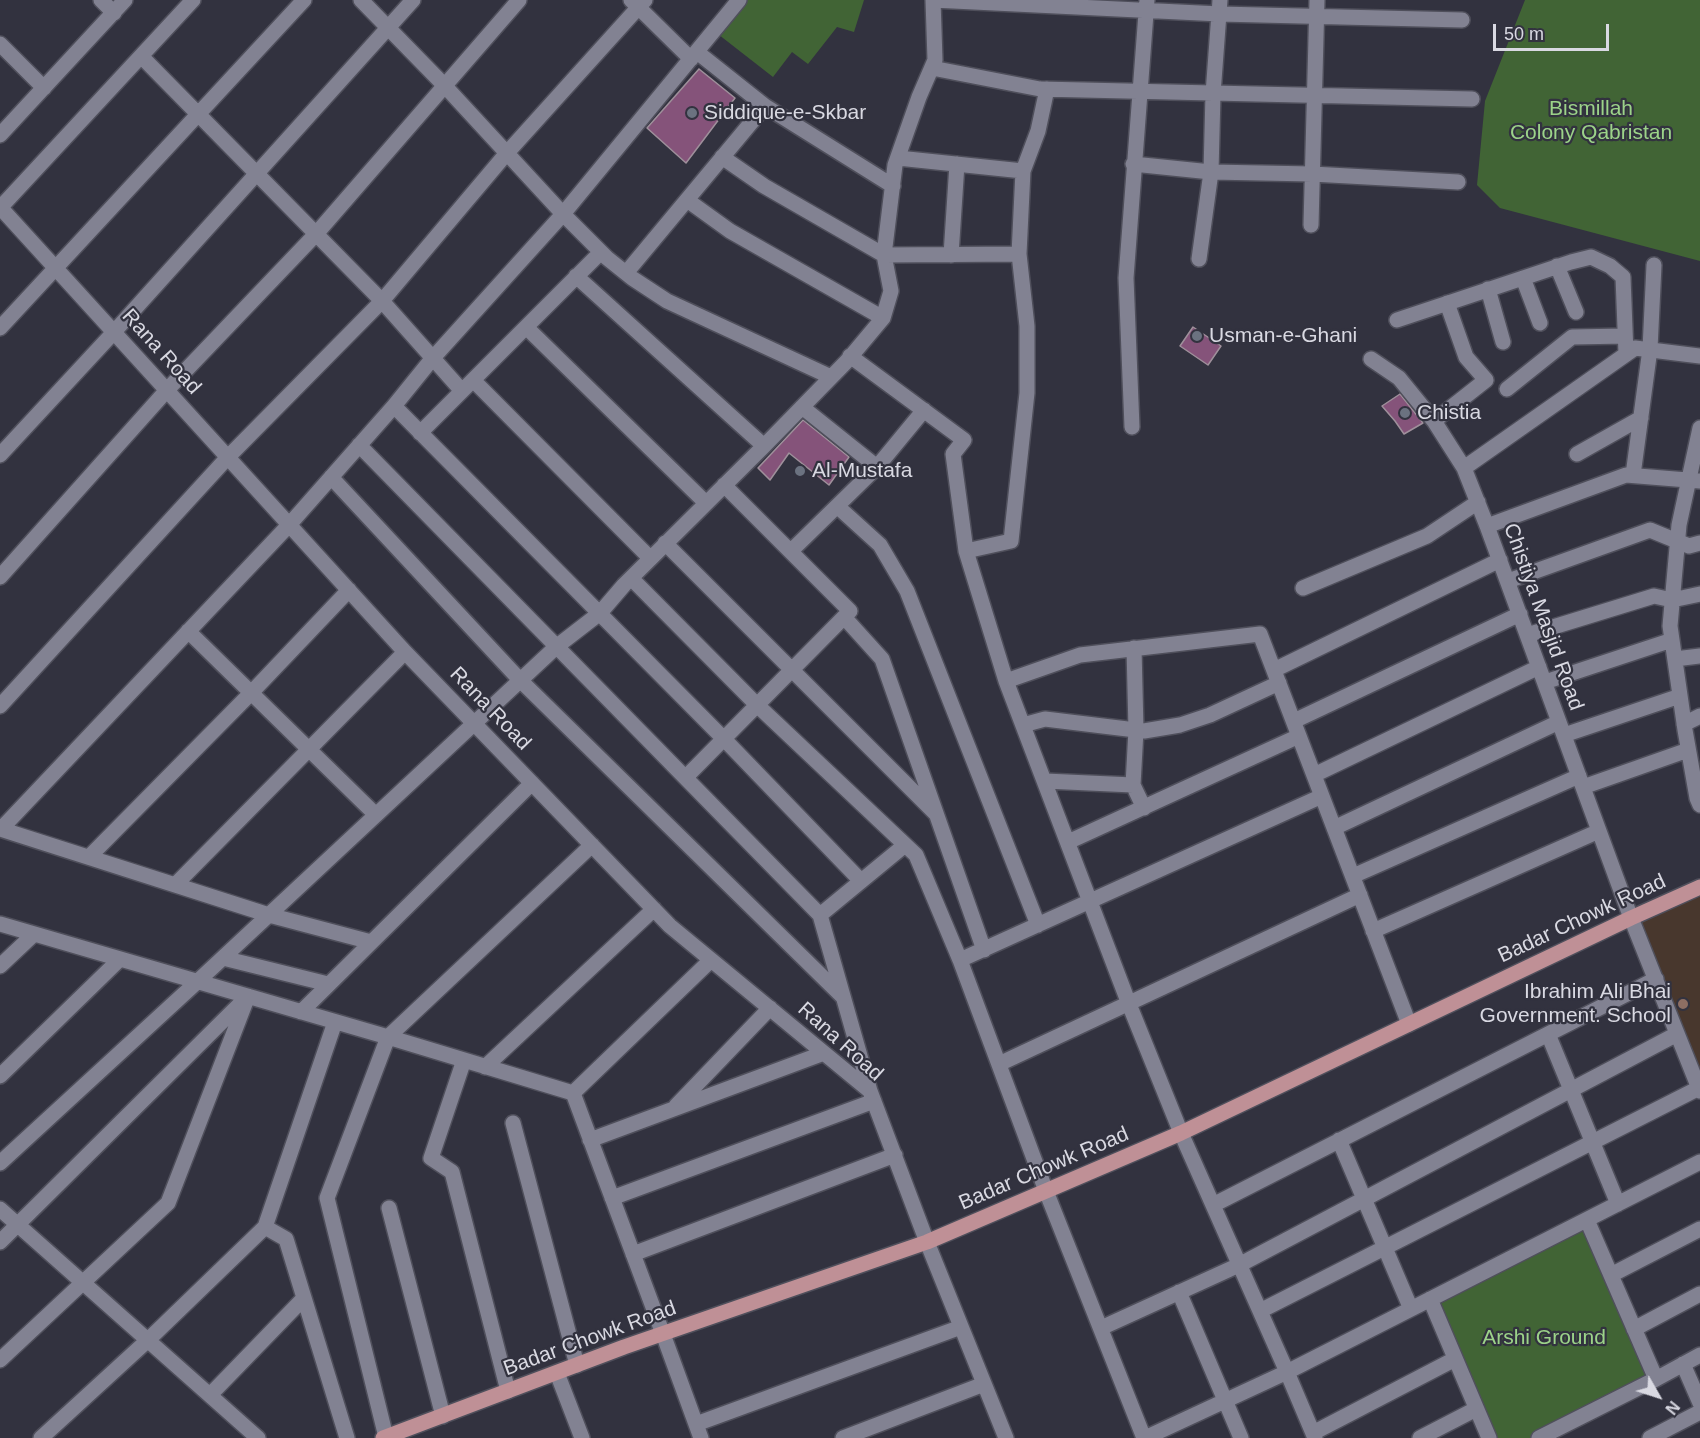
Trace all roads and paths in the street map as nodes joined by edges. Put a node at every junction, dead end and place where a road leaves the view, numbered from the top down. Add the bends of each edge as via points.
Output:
1 (101, 0) edge
2 (125, 0) edge
3 (193, 0) edge
4 (304, 0) edge
5 (361, 0) edge
6 (413, 0) edge
7 (519, 0) edge
8 (740, 0) edge
9 (933, 0) edge
10 (638, 2) edge
11 (1147, 5) edge
12 (1220, 7) edge
13 (1317, 8) edge
14 (114, 12) junction
15 (1462, 20) dead end
16 (388, 28) junction
17 (0, 45) edge
18 (141, 56) junction
19 (694, 56) junction
20 (932, 68) junction
21 (444, 86) junction
22 (44, 88) junction
23 (1047, 89) junction
24 (1140, 91) junction
25 (1213, 94) junction
26 (1316, 95) junction
27 (1472, 99) dead end
28 (765, 106) junction
29 (198, 113) junction
30 (0, 135) edge
31 (506, 154) junction
32 (722, 157) junction
33 (898, 158) junction
34 (957, 164) junction
35 (1134, 164) junction
36 (1023, 171) junction
37 (1211, 172) junction
38 (256, 173) junction
39 (1312, 174) junction
40 (1458, 182) dead end
41 (892, 186) junction
42 (687, 200) junction
43 (0, 207) edge
44 (563, 214) junction
45 (1311, 225) dead end
46 (316, 234) junction
47 (601, 252) junction
48 (1019, 254) junction
49 (884, 255) junction
50 (951, 255) junction
51 (1199, 259) dead end
52 (1654, 265) dead end
53 (1557, 266) junction
54 (55, 267) junction
55 (626, 273) junction
56 (576, 276) junction
57 (1523, 278) junction
58 (1488, 290) junction
59 (382, 301) junction
60 (1447, 303) junction
61 (1576, 312) dead end
62 (883, 318) junction
63 (1397, 320) dead end
64 (1540, 323) dead end
65 (526, 327) junction
66 (0, 328) edge
67 (114, 332) junction
68 (1625, 336) junction
69 (1503, 342) dead end
70 (1650, 350) junction
71 (1626, 354) junction
72 (850, 356) junction
73 (1700, 356) edge
74 (432, 359) junction
75 (1371, 359) dead end
76 (831, 377) junction
77 (468, 386) junction
78 (1507, 389) dead end
79 (167, 390) junction
80 (394, 406) junction
81 (802, 407) junction
82 (924, 410) junction
83 (1641, 418) junction
84 (1434, 421) junction
85 (1132, 426) dead end
86 (1700, 428) edge
87 (420, 433) junction
88 (359, 445) junction
89 (764, 446) junction
90 (1577, 454) dead end
91 (0, 455) edge
92 (228, 457) junction
93 (877, 467) junction
94 (1464, 468) junction
95 (1633, 475) junction
96 (331, 477) junction
97 (1694, 481) edge
98 (724, 485) junction
99 (1478, 502) junction
100 (706, 503) junction
101 (837, 506) junction
102 (289, 525) junction
103 (1487, 526) junction
104 (1677, 541) junction
105 (665, 543) junction
106 (1700, 543) edge
107 (791, 551) junction
108 (966, 551) junction
109 (650, 558) junction
110 (1500, 560) junction
111 (0, 577) edge
112 (631, 578) junction
113 (1508, 581) junction
114 (1303, 588) dead end
115 (349, 590) junction
116 (1700, 594) edge
117 (1672, 600) junction
118 (600, 614) junction
119 (1520, 614) junction
120 (844, 617) junction
121 (188, 631) junction
122 (1527, 634) junction
123 (1672, 640) junction
124 (556, 647) junction
125 (1134, 648) junction
126 (405, 652) junction
127 (1700, 656) edge
128 (1675, 659) junction
129 (1539, 666) junction
130 (792, 670) junction
131 (1277, 677) junction
132 (520, 680) junction
133 (1006, 681) junction
134 (1545, 682) junction
135 (252, 692) junction
136 (1680, 696) junction
137 (757, 705) junction
138 (0, 706) edge
139 (1700, 716) edge
140 (1293, 721) junction
141 (474, 723) junction
142 (1684, 724) junction
143 (1023, 725) junction
144 (1562, 729) junction
145 (1136, 730) junction
146 (1299, 736) junction
147 (723, 739) junction
148 (309, 749) junction
149 (1688, 750) junction
150 (1314, 775) junction
151 (686, 777) junction
152 (1697, 780) edge
153 (1045, 781) junction
154 (1581, 782) junction
155 (532, 783) junction
156 (1133, 785) junction
157 (1322, 796) junction
158 (1700, 805) edge
159 (1144, 808) junction
160 (936, 814) junction
161 (376, 815) junction
162 (1334, 828) junction
163 (0, 829) edge
164 (1599, 831) junction
165 (1068, 842) junction
166 (592, 845) junction
167 (905, 845) junction
168 (88, 857) junction
169 (1353, 876) junction
170 (861, 881) junction
171 (175, 885) junction
172 (1700, 887) edge
173 (1360, 895) junction
174 (1091, 901) junction
175 (654, 909) junction
176 (269, 915) junction
177 (820, 915) junction
178 (1631, 918) junction
179 (0, 924) edge
180 (1038, 925) junction
181 (1373, 931) junction
182 (34, 934) junction
183 (371, 942) junction
184 (984, 950) junction
185 (224, 958) junction
186 (120, 959) junction
187 (711, 960) junction
188 (960, 960) junction
189 (0, 966) edge
190 (1656, 980) junction
191 (198, 981) junction
192 (328, 984) junction
193 (248, 996) junction
194 (844, 999) junction
195 (1129, 1004) junction
196 (770, 1008) junction
197 (301, 1011) junction
198 (335, 1022) junction
199 (1408, 1024) junction
200 (1548, 1034) junction
201 (1677, 1034) junction
202 (388, 1037) junction
203 (824, 1053) junction
204 (464, 1060) junction
205 (999, 1064) junction
206 (485, 1067) junction
207 (0, 1076) edge
208 (1699, 1089) edge
209 (1570, 1090) junction
210 (573, 1093) junction
211 (872, 1096) junction
212 (671, 1110) junction
213 (513, 1124) dead end
214 (1181, 1133) junction
215 (590, 1140) junction
216 (1339, 1140) junction
217 (1592, 1142) junction
218 (895, 1155) junction
219 (1700, 1162) edge
220 (0, 1163) edge
221 (1046, 1191) junction
222 (612, 1198) junction
223 (1364, 1199) junction
224 (1618, 1204) junction
225 (1213, 1205) junction
226 (389, 1208) dead end
227 (0, 1209) edge
228 (1587, 1220) junction
229 (18, 1225) junction
230 (265, 1227) junction
231 (1700, 1229) edge
232 (0, 1242) edge
233 (927, 1242) junction
234 (1385, 1248) junction
235 (633, 1254) junction
236 (1239, 1265) junction
237 (1611, 1275) junction
238 (84, 1283) junction
239 (1179, 1292) junction
240 (1700, 1294) edge
241 (304, 1298) junction
242 (1430, 1299) junction
243 (1411, 1309) junction
244 (1260, 1311) junction
245 (961, 1327) junction
246 (1101, 1328) junction
247 (1634, 1329) junction
248 (663, 1334) junction
249 (148, 1340) junction
250 (1700, 1355) edge
251 (1455, 1359) junction
252 (0, 1360) edge
253 (1683, 1364) junction
254 (576, 1365) junction
255 (1287, 1372) junction
256 (557, 1373) junction
257 (1656, 1379) junction
258 (984, 1384) junction
259 (508, 1391) junction
260 (210, 1395) junction
261 (1225, 1401) junction
262 (1700, 1403) edge
263 (1476, 1409) junction
264 (1700, 1412) edge
265 (443, 1416) junction
266 (698, 1431) edge
267 (1314, 1436) edge
268 (385, 1437) edge
269 (849, 1437) edge
270 (41, 1438) edge
271 (258, 1438) edge
272 (347, 1438) edge
273 (582, 1438) edge
274 (1006, 1438) edge
275 (1145, 1438) edge
276 (1240, 1438) edge
277 (1420, 1438) edge
278 (1489, 1438) edge
279 (1539, 1438) edge
280 (1650, 1438) edge

1 - 14 street
2 - 14 street
3 - 18 street
4 - 29 street
5 - 16 street
6 - 16 street
7 - 21 street
8 - 19 street
9 - 11 street
9 - 20 street
10 - 19 street
10 - 31 street
11 - 12 street
11 - 24 street
12 - 13 street
12 - 25 street
13 - 15 street
13 - 26 street
14 - 22 street
16 - 21 street
16 - 38 street
17 - 22 street
18 - 29 street
18 - 43 street
19 - 28 street
19 - 44 street
20 - 23 street
20 - 33 street
21 - 31 street
21 - 46 street
22 - 30 street
23 - 24 street
23 - 36 street via 1038,131
24 - 25 street
24 - 35 street
25 - 26 street
25 - 37 street
26 - 27 street
26 - 39 street
28 - 32 street
28 - 41 street
29 - 38 street
29 - 54 street
31 - 44 street
31 - 59 street
32 - 42 street
32 - 49 street via 764,186
33 - 34 street
33 - 41 street
34 - 36 street
34 - 50 street
35 - 37 street
35 - 85 street via 1126,278
36 - 48 street
37 - 39 street
37 - 51 street
38 - 46 street
38 - 67 street
39 - 40 street
39 - 45 street
41 - 49 street
42 - 55 street
42 - 62 street via 730,231
43 - 54 street, Rana Road
44 - 47 street
44 - 74 street
46 - 59 street
46 - 79 street
47 - 55 street
47 - 56 street
48 - 50 street
48 - 108 street via 1027,393 1011,541
49 - 50 street
49 - 62 street via 891,291
52 - 70 street
53 - 57 street
53 - 61 street
53 - 68 street via 1591,257 1623,278
54 - 66 street
54 - 67 street, Rana Road
55 - 76 street via 667,301
56 - 65 street
56 - 89 street
57 - 58 street
57 - 64 street
58 - 60 street
58 - 69 street
59 - 74 street
59 - 92 street
60 - 63 street
60 - 84 street via 1466,357 1486,380
62 - 72 street
65 - 77 street
65 - 100 street
67 - 79 street, Rana Road
67 - 91 street
68 - 71 street
68 - 78 street via 1572,337
70 - 71 street via 1635,348
70 - 73 street
70 - 83 street
71 - 94 street
72 - 76 street
72 - 82 street
74 - 77 street
74 - 80 street
75 - 84 street, Chistiya Masjid Road via 1399,378
76 - 81 street
77 - 87 street
77 - 109 street
79 - 92 street, Rana Road
79 - 111 street
80 - 87 street
80 - 88 street
81 - 89 street
81 - 93 street
82 - 93 street
82 - 108 street via 964,440 953,454
83 - 90 street
83 - 95 street
84 - 94 street, Chistiya Masjid Road
86 - 97 street
87 - 118 street
88 - 96 street
88 - 124 street
89 - 98 street
92 - 102 street, Rana Road
92 - 138 street
93 - 101 street
94 - 99 street, Chistiya Masjid Road
95 - 97 street
95 - 103 street
96 - 102 street
96 - 132 street
97 - 104 street
98 - 100 street
98 - 107 street
99 - 103 street, Chistiya Masjid Road
99 - 114 street via 1428,536
100 - 105 street
101 - 107 street
101 - 180 street via 880,545 907,591
102 - 115 street, Rana Road
102 - 121 street
103 - 110 street, Chistiya Masjid Road
104 - 106 street via 1689,546
104 - 113 street via 1650,530
104 - 117 street
105 - 109 street
105 - 130 street
107 - 120 street via 850,611
108 - 133 street
109 - 112 street
110 - 113 street, Chistiya Masjid Road
110 - 131 street
112 - 118 street
112 - 137 street
113 - 119 street, Chistiya Masjid Road
115 - 126 street, Rana Road
115 - 135 street
116 - 117 street
117 - 122 street via 1654,596
117 - 123 street
118 - 124 street
118 - 147 street
119 - 122 street, Chistiya Masjid Road
119 - 140 street
120 - 130 street
120 - 160 street via 882,659
121 - 135 street
121 - 163 street
122 - 129 street, Chistiya Masjid Road
123 - 128 street
123 - 134 street
124 - 132 street
124 - 151 street
125 - 131 street via 1260,633
125 - 133 street via 1080,655
125 - 145 street
126 - 141 street, Rana Road
126 - 148 street
127 - 128 street
128 - 136 street
129 - 134 street, Chistiya Masjid Road
129 - 150 street
130 - 137 street
130 - 160 street
131 - 140 street
131 - 145 street via 1210,715 1180,725
132 - 141 street
132 - 194 street
133 - 143 street
134 - 144 street, Chistiya Masjid Road
135 - 148 street
135 - 168 street
136 - 142 street
136 - 144 street
137 - 147 street
137 - 167 street
139 - 142 street
140 - 146 street
141 - 155 street, Rana Road
141 - 161 street
142 - 149 street
143 - 145 street via 1045,718
143 - 153 street
144 - 154 street, Chistiya Masjid Road
144 - 162 street
145 - 156 street
146 - 150 street
146 - 159 street
147 - 151 street
147 - 170 street
148 - 161 street
148 - 171 street
149 - 152 street
149 - 154 street
150 - 157 street
151 - 177 street
152 - 158 street
153 - 156 street
153 - 165 street
154 - 164 street, Chistiya Masjid Road
154 - 169 street
155 - 166 street, Rana Road
155 - 183 street
156 - 159 street
157 - 162 street
157 - 174 street
159 - 165 street
160 - 184 street
161 - 176 street
162 - 169 street
163 - 168 street
164 - 178 street, Chistiya Masjid Road
164 - 181 street
165 - 174 street
166 - 175 street, Rana Road
166 - 202 street
167 - 170 street
167 - 188 street via 916,855
168 - 171 street
169 - 173 street
170 - 177 street
171 - 176 street
172 - 178 main road, Badar Chowk Road
173 - 181 street
173 - 195 street
174 - 180 street
174 - 195 street
175 - 187 street, Rana Road
175 - 206 street
176 - 183 street
176 - 185 street
177 - 194 street
178 - 190 street, Chistiya Masjid Road
178 - 199 main road, Badar Chowk Road
179 - 182 street
180 - 184 street
181 - 199 street
182 - 186 street
182 - 189 street
183 - 192 street
184 - 188 street
185 - 191 street
185 - 192 street
186 - 191 street
186 - 207 street
187 - 196 street, Rana Road
187 - 210 street
188 - 205 street
190 - 200 street
190 - 201 street, Chistiya Masjid Road
191 - 193 street
191 - 220 street
192 - 197 street
193 - 197 street
193 - 229 street
193 - 238 street via 168,1203
194 - 211 street
195 - 205 street
195 - 214 street
196 - 203 street, Rana Road
196 - 212 street
197 - 198 street
198 - 202 street
198 - 230 street
199 - 214 main road, Badar Chowk Road
200 - 209 street
200 - 216 street
201 - 208 street, Chistiya Masjid Road
201 - 209 street
202 - 204 street
202 - 268 street via 327,1198
203 - 211 street, Rana Road
203 - 212 street
204 - 206 street
204 - 259 street via 431,1158 452,1172
205 - 221 street
206 - 210 street
208 - 217 street
209 - 217 street
209 - 223 street
210 - 215 street
211 - 218 street, Rana Road
211 - 222 street
212 - 215 street
213 - 254 street
214 - 221 main road, Badar Chowk Road
214 - 225 street
215 - 222 street
216 - 223 street
216 - 225 street
217 - 224 street
217 - 234 street
218 - 233 street, Rana Road
218 - 235 street
219 - 224 street
221 - 233 main road, Badar Chowk Road
221 - 246 street
222 - 235 street
223 - 234 street
223 - 236 street
224 - 228 street
225 - 236 street
226 - 265 street
227 - 229 street
228 - 237 street
228 - 242 street
229 - 232 street
229 - 238 street
230 - 241 street via 286,1239
230 - 249 street
231 - 237 street
233 - 245 street, Rana Road
233 - 248 main road, Badar Chowk Road
234 - 243 street
234 - 244 street
235 - 248 street
236 - 239 street
236 - 244 street
237 - 247 street
238 - 249 street
238 - 252 street
239 - 246 street
239 - 261 street
240 - 247 street
241 - 260 street
241 - 272 street
242 - 243 street
242 - 251 street
243 - 255 street
244 - 255 street
245 - 258 street, Rana Road
245 - 266 street
246 - 275 street
247 - 257 street
248 - 254 main road, Badar Chowk Road
248 - 266 street
249 - 260 street
249 - 270 street
250 - 253 street
251 - 263 street
251 - 267 street
253 - 257 street
253 - 262 street
254 - 256 main road, Badar Chowk Road
255 - 261 street
255 - 267 street
256 - 259 main road, Badar Chowk Road
256 - 273 street
257 - 279 street
258 - 269 street
258 - 274 street, Rana Road
259 - 265 main road, Badar Chowk Road
260 - 271 street
261 - 275 street
261 - 276 street
263 - 277 street
263 - 278 street
264 - 280 street
265 - 268 main road, Badar Chowk Road

